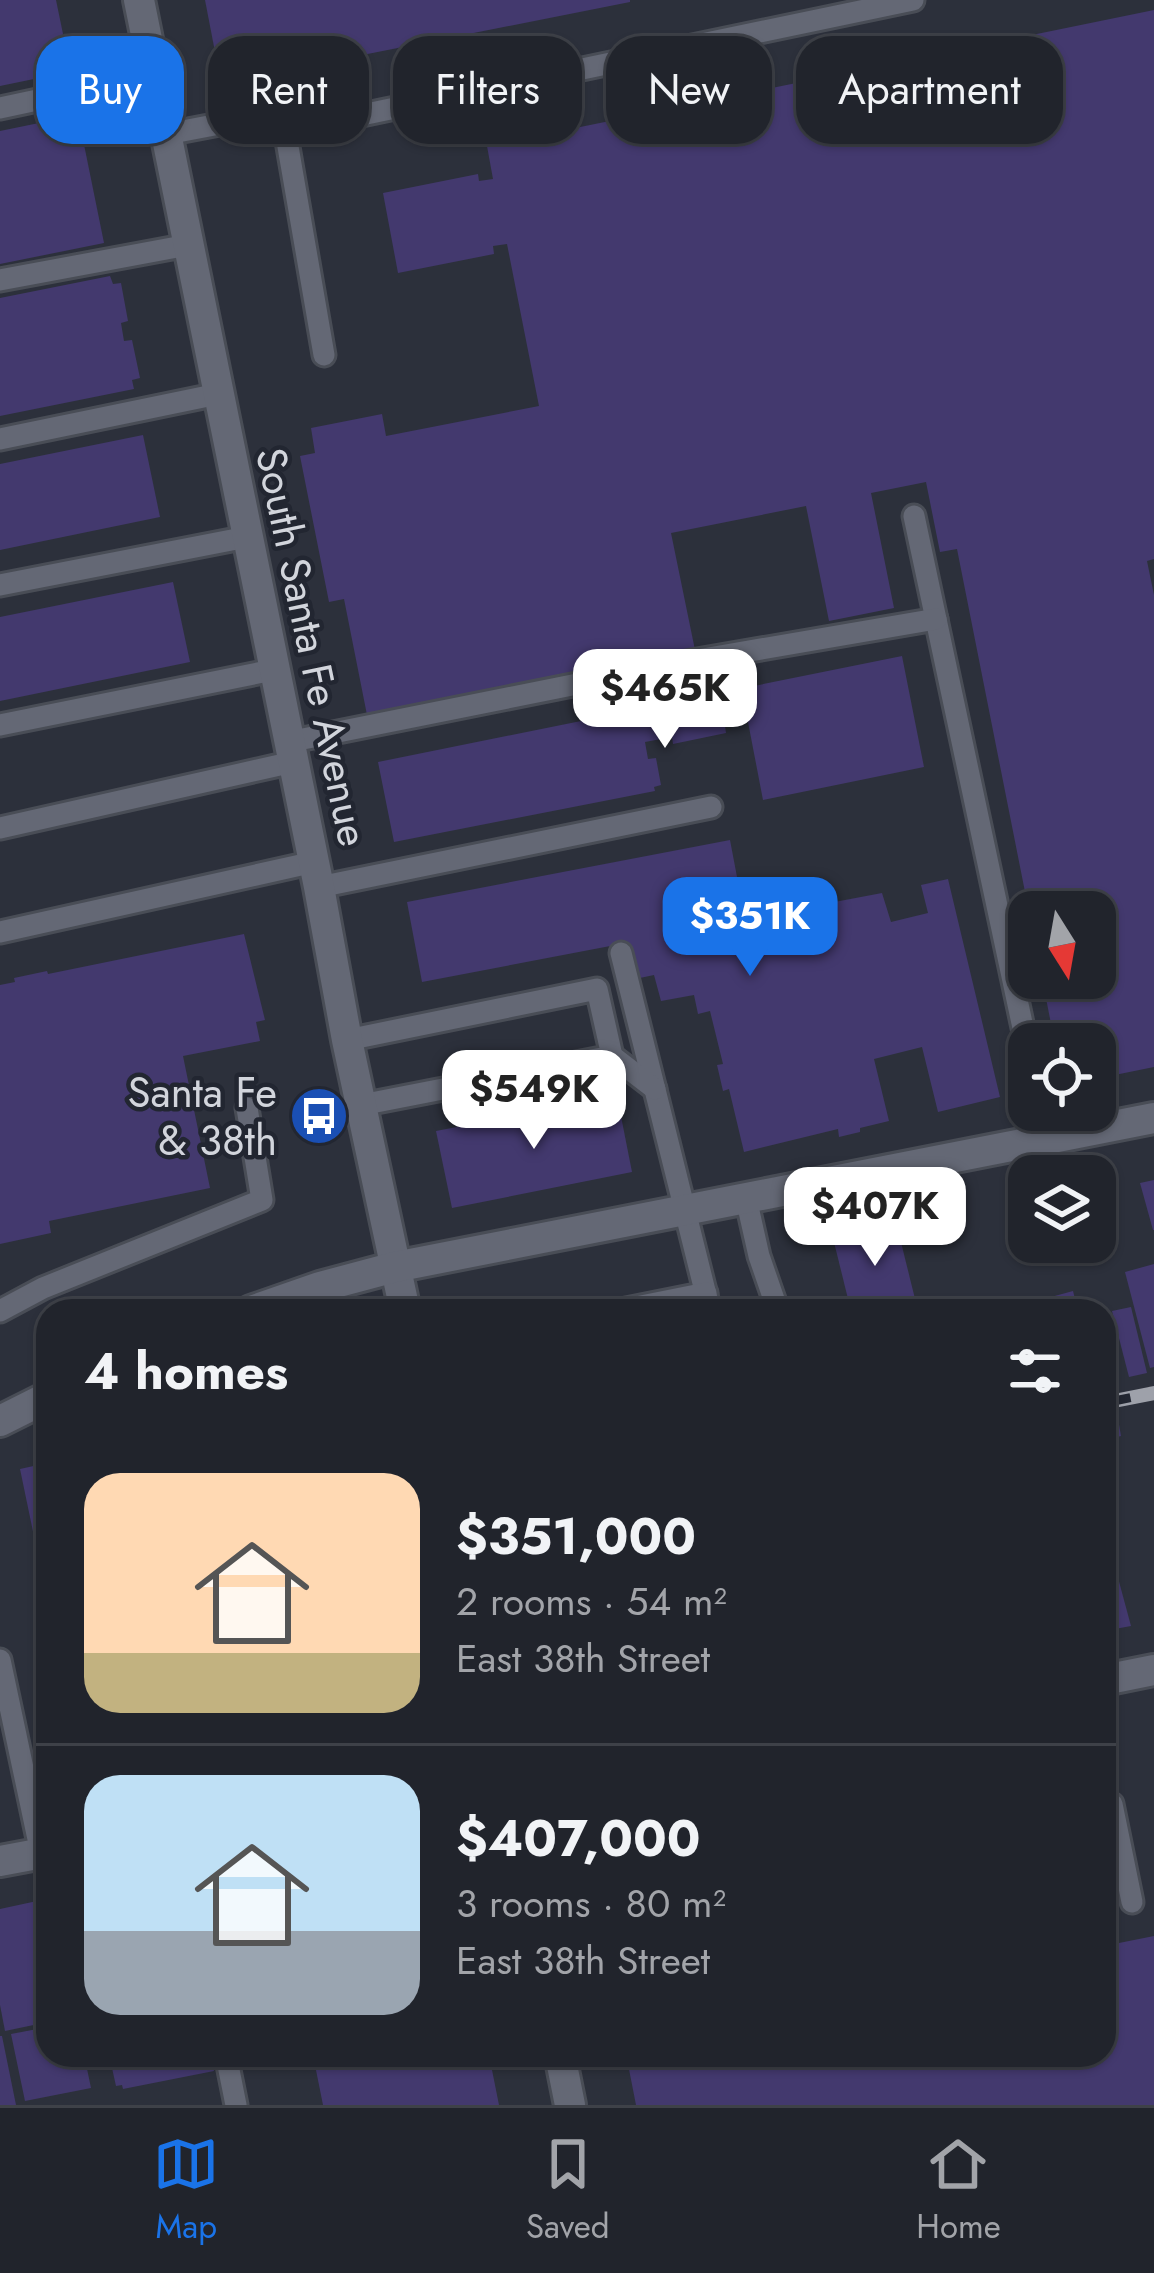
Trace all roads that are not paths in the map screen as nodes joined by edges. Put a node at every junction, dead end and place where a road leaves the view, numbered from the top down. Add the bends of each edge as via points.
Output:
1 (139, 0) edge
2 (913, 0) edge
3 (146, 36) edge
4 (36, 101) edge
5 (0, 109) edge
6 (369, 113) edge
7 (169, 144) edge
8 (287, 144) edge
9 (188, 245) junction
10 (0, 280) edge
11 (324, 355) dead end
12 (218, 394) junction
13 (0, 440) edge
14 (914, 515) dead end
15 (247, 537) junction
16 (0, 585) edge
17 (936, 619) junction
18 (273, 670) junction
19 (0, 725) edge
20 (291, 752) junction
21 (711, 807) dead end
22 (0, 828) edge
23 (316, 874) junction
24 (0, 932) edge
25 (621, 953) dead end
26 (1022, 1023) edge
27 (347, 1040) junction
28 (612, 1056) junction
29 (655, 1089) junction
30 (361, 1105) junction
31 (247, 1108) dead end
32 (1154, 1118) edge
33 (1116, 1120) edge
34 (1016, 1131) edge
35 (746, 1198) junction
36 (686, 1210) junction
37 (395, 1267) junction
38 (286, 1299) edge
39 (402, 1299) edge
40 (707, 1299) edge
41 (774, 1299) edge
42 (0, 1311) edge
43 (36, 1403) edge
44 (0, 1421) edge
45 (0, 1660) edge
46 (1154, 1670) edge
47 (1116, 1678) edge
48 (36, 1814) edge
49 (1116, 1824) edge
50 (36, 1854) edge
51 (0, 1861) edge
52 (1132, 1903) dead end
53 (228, 2067) edge
54 (562, 2067) edge
55 (236, 2105) edge
56 (570, 2105) edge

1 - 3 main road, South Santa Fe Avenue
2 - 6 lane
4 - 5 lane
7 - 9 main road, South Santa Fe Avenue
8 - 11 lane
9 - 10 lane
9 - 12 main road, South Santa Fe Avenue
12 - 13 lane
12 - 15 main road, South Santa Fe Avenue
14 - 17 lane
15 - 16 lane
15 - 18 main road, South Santa Fe Avenue
17 - 20 lane via 711,658
17 - 26 lane
18 - 19 lane
18 - 20 main road, South Santa Fe Avenue
20 - 22 lane
20 - 23 main road, South Santa Fe Avenue
21 - 23 lane
23 - 24 lane
23 - 27 main road, South Santa Fe Avenue
25 - 29 lane
27 - 28 lane via 597,989
27 - 30 main road, South Santa Fe Avenue
28 - 29 lane
28 - 30 lane
29 - 36 lane
30 - 37 main road, South Santa Fe Avenue
31 - 42 lane via 262,1200
32 - 33 main road
34 - 35 main road
35 - 36 main road
35 - 41 lane
36 - 37 main road
36 - 40 lane
37 - 38 main road
37 - 39 main road, South Santa Fe Avenue
43 - 44 main road
45 - 48 lane
46 - 47 main road
49 - 52 lane
50 - 51 main road
53 - 55 lane
54 - 56 main road

